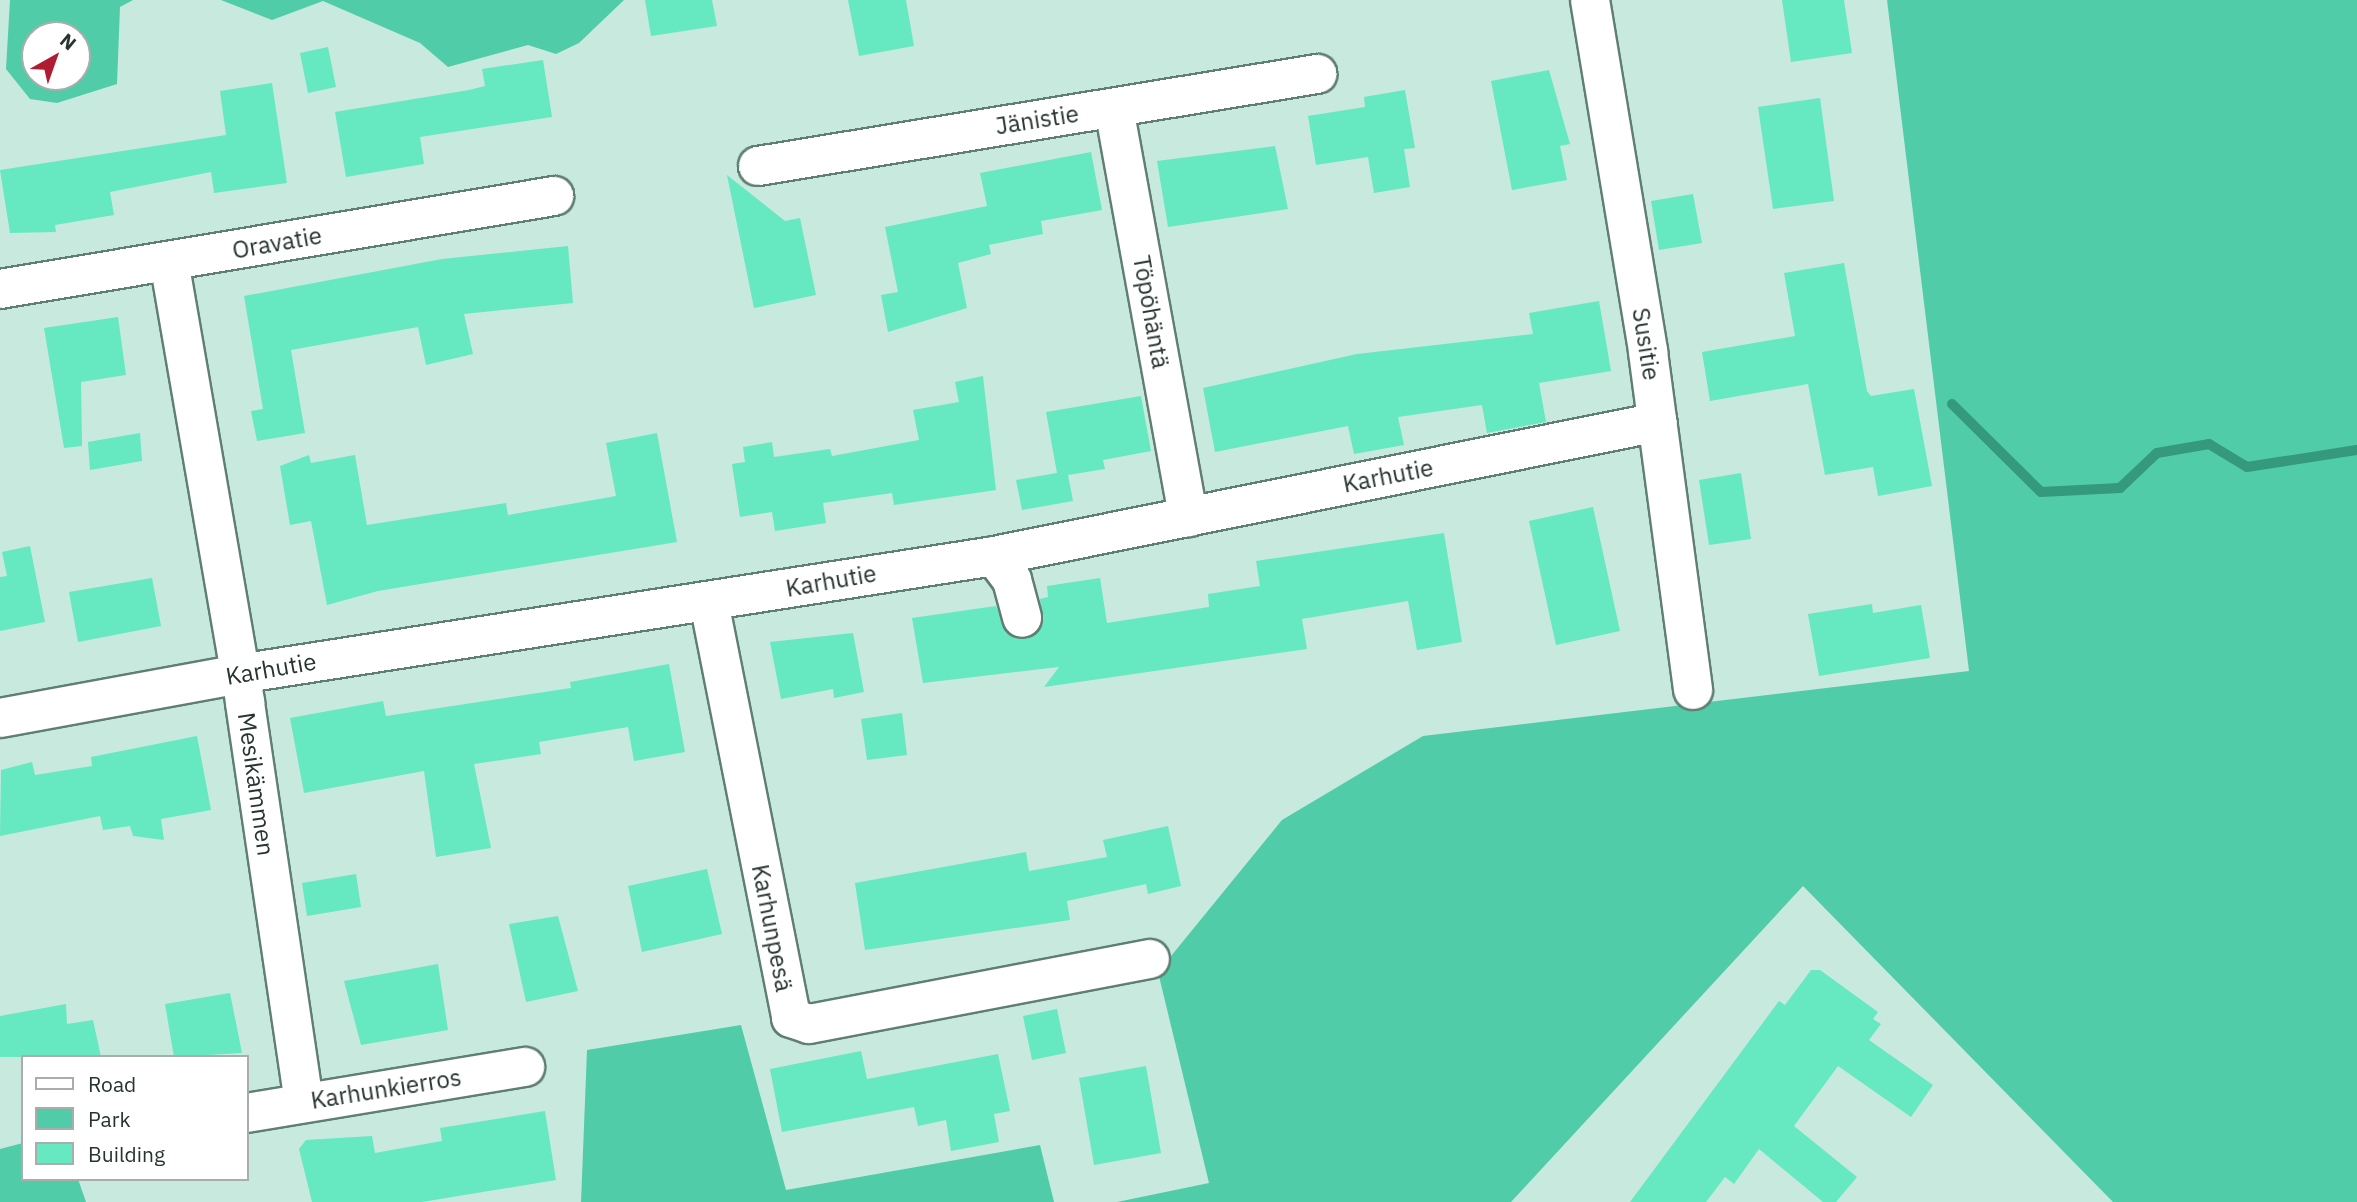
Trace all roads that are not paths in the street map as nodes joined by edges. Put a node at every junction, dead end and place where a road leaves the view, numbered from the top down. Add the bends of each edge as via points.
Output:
1 (1590, 0) edge
2 (1317, 74) dead end
3 (1114, 108) junction
4 (758, 166) dead end
5 (554, 196) dead end
6 (169, 261) junction
7 (0, 289) edge
8 (1658, 422) junction
9 (1188, 517) junction
10 (994, 556) junction
11 (709, 602) junction
12 (1022, 618) dead end
13 (239, 674) junction
14 (1693, 690) dead end
15 (0, 718) edge
16 (1150, 959) dead end
17 (525, 1067) dead end
18 (304, 1101) junction
19 (248, 1113) edge

1 - 8 street, Susitie
2 - 3 street, Jänistie
3 - 4 street, Jänistie
3 - 9 street, Töpöhäntä
5 - 6 street, Oravatie
6 - 7 street, Oravatie
6 - 13 street, Mesikämmen
8 - 9 street, Karhutie
8 - 14 street, Susitie
9 - 10 street, Karhutie
10 - 11 street, Karhutie
10 - 12 street via 1012,580
11 - 13 street, Karhutie
11 - 16 street, Karhunpesä via 791,1018 809,1024
13 - 15 street, Karhutie
13 - 18 street, Mesikämmen
17 - 18 street, Karhunkierros
18 - 19 street, Karhunkierros

